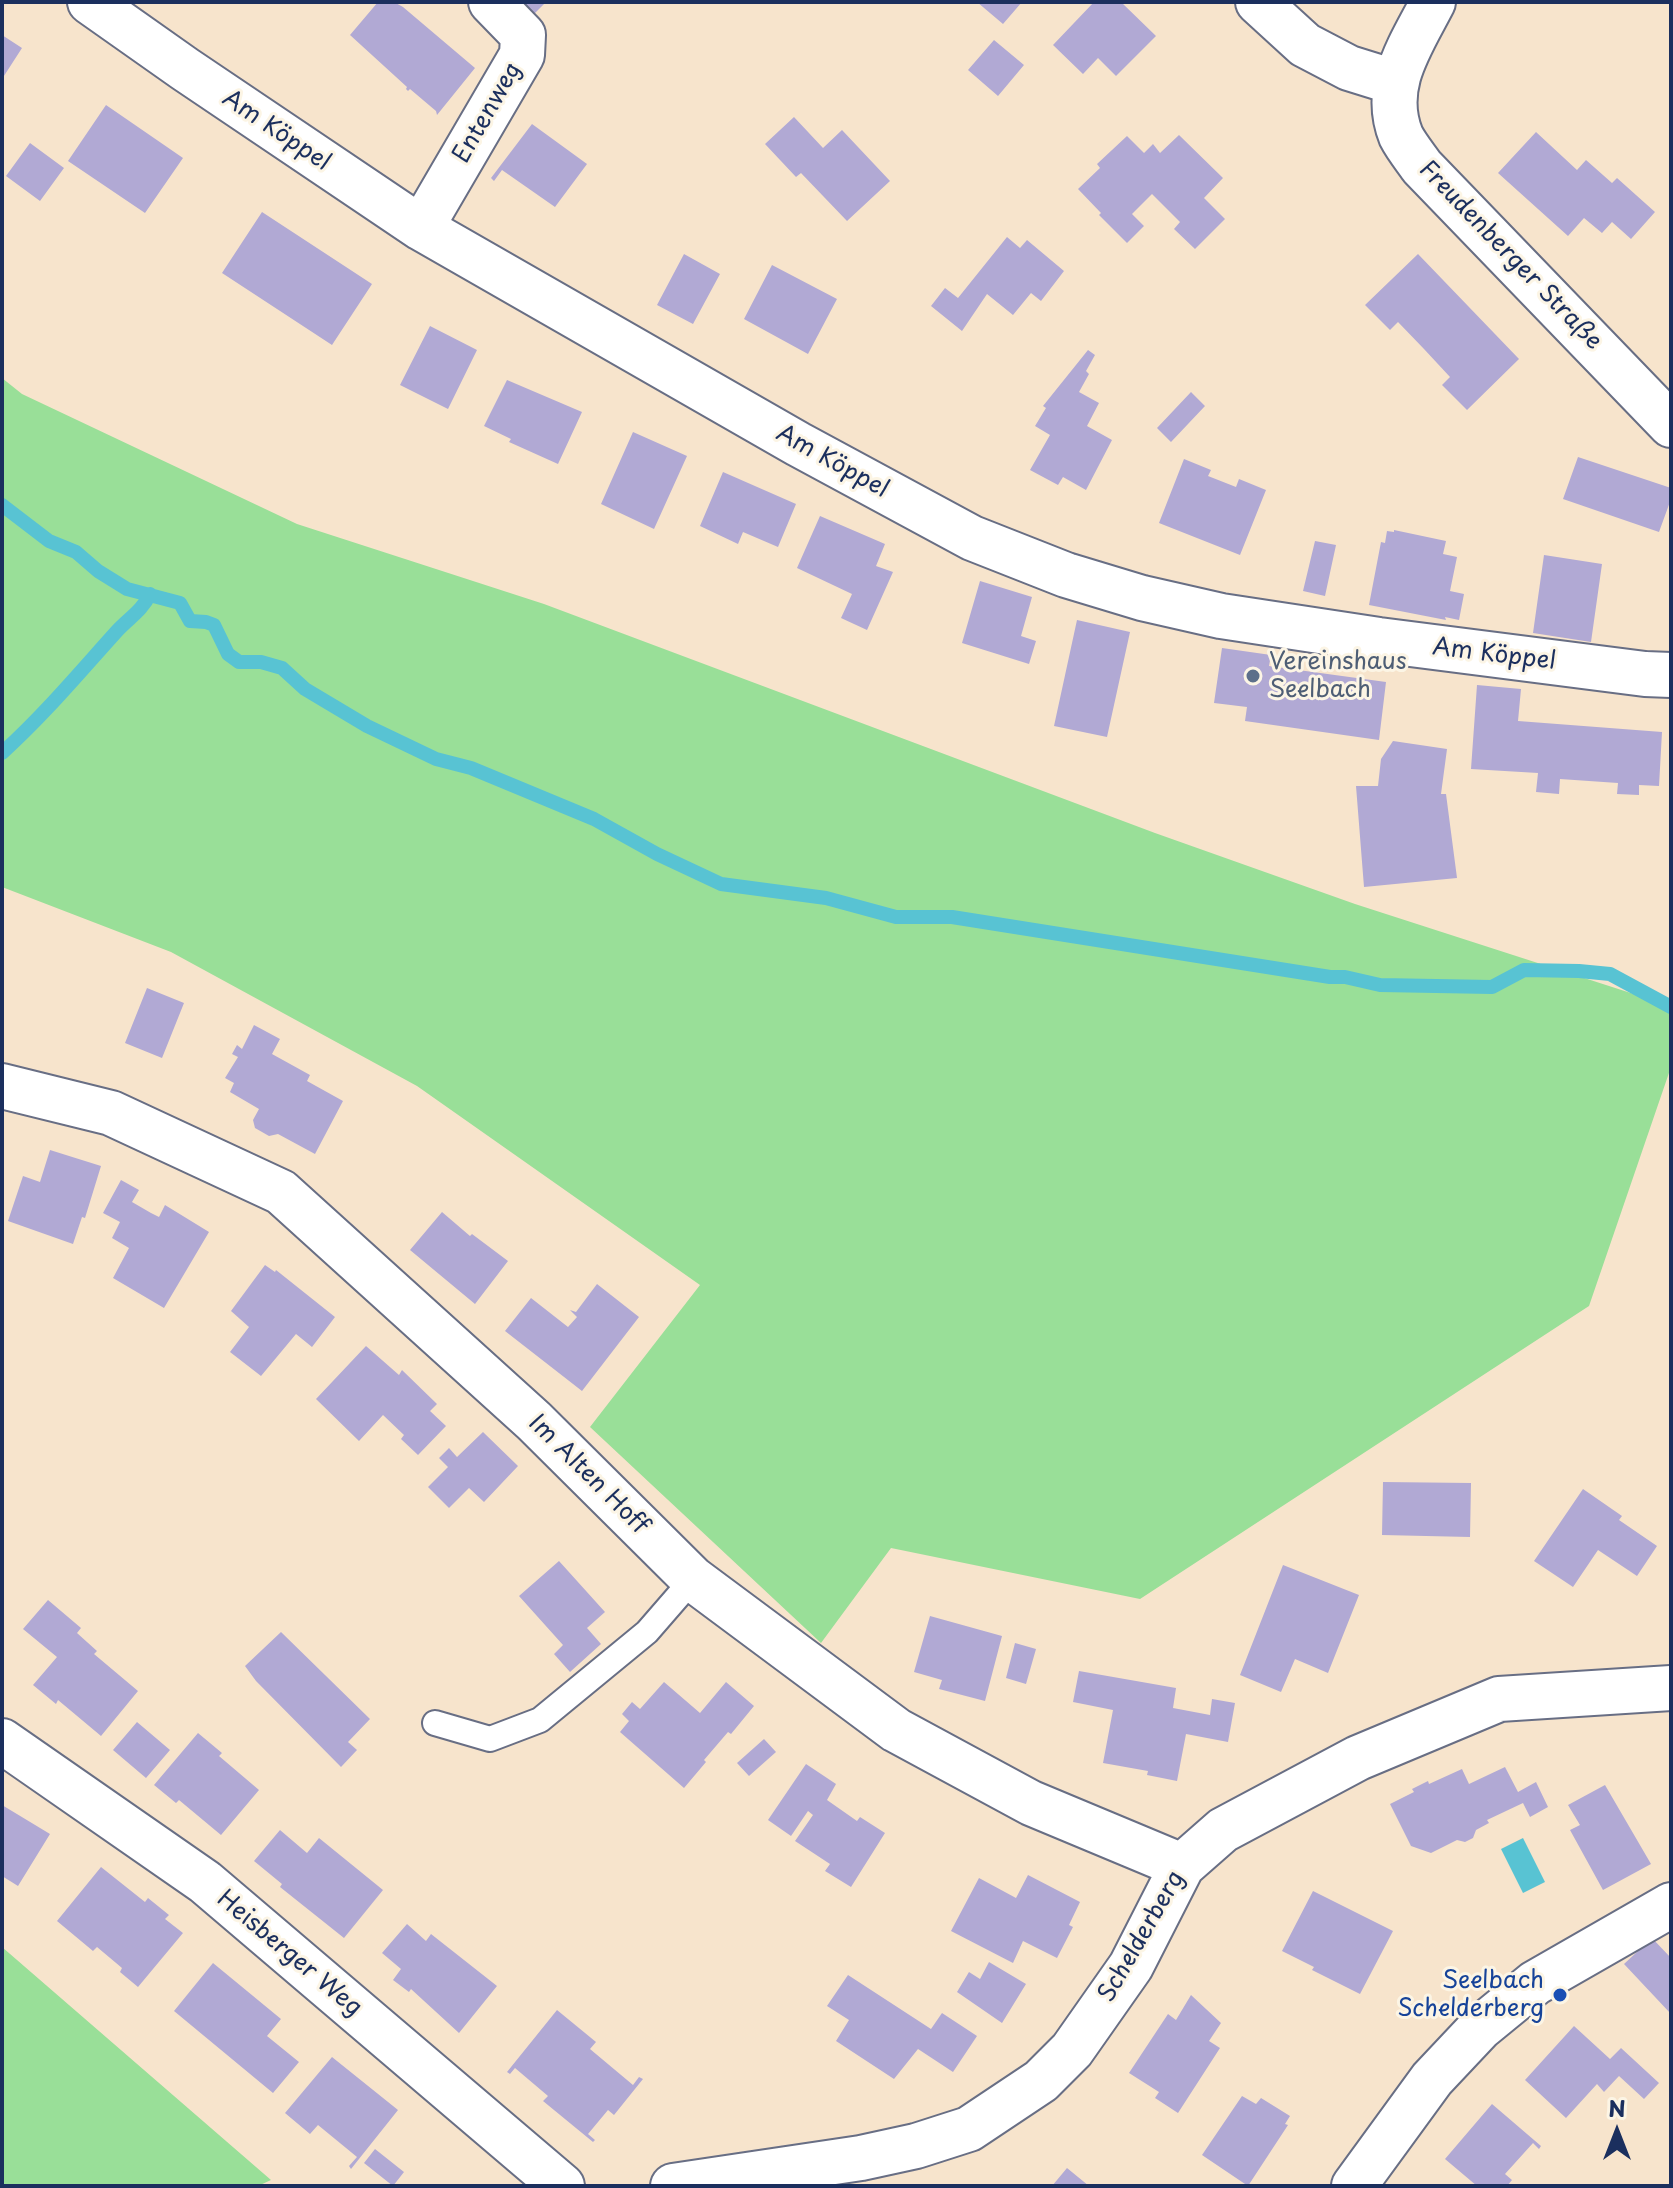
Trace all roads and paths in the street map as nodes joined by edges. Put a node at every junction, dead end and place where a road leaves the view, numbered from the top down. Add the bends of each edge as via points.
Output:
1 (90, 2) edge
2 (491, 2) edge
3 (1258, 2) edge
4 (1433, 2) edge
5 (1394, 82) junction
6 (421, 228) junction
7 (1671, 425) edge
8 (1671, 675) edge
9 (2, 1086) edge
10 (693, 1579) junction
11 (1671, 1688) edge
12 (435, 1723) dead end
13 (2, 1741) edge
14 (1182, 1866) junction
15 (1671, 1905) edge
16 (562, 2186) edge
17 (673, 2186) edge
18 (1354, 2186) edge

1 - 6 street, Am Köppel
2 - 6 street, Entenweg via 523,35 522,55
3 - 5 street via 1305,45 1349,68
4 - 5 street
5 - 7 street, Freudenberger Straße via 1401,136 1422,167
6 - 8 street, Am Köppel via 972,538 1066,575 1221,616
9 - 10 street, Im Alten Hoff via 111,1113 281,1192 534,1421
10 - 12 lane via 647,1632 540,1720 490,1739
10 - 14 street, Im Alten Hoff via 896,1730 1031,1803
11 - 14 street, Schelderberg via 1499,1699 1358,1758 1223,1830
13 - 16 street, Heisberger Weg via 205,1882
14 - 17 street, Schelderberg via 1131,1966 1072,2050 1041,2081 969,2129 861,2158
15 - 18 street via 1535,1983 1480,2028 1432,2079

